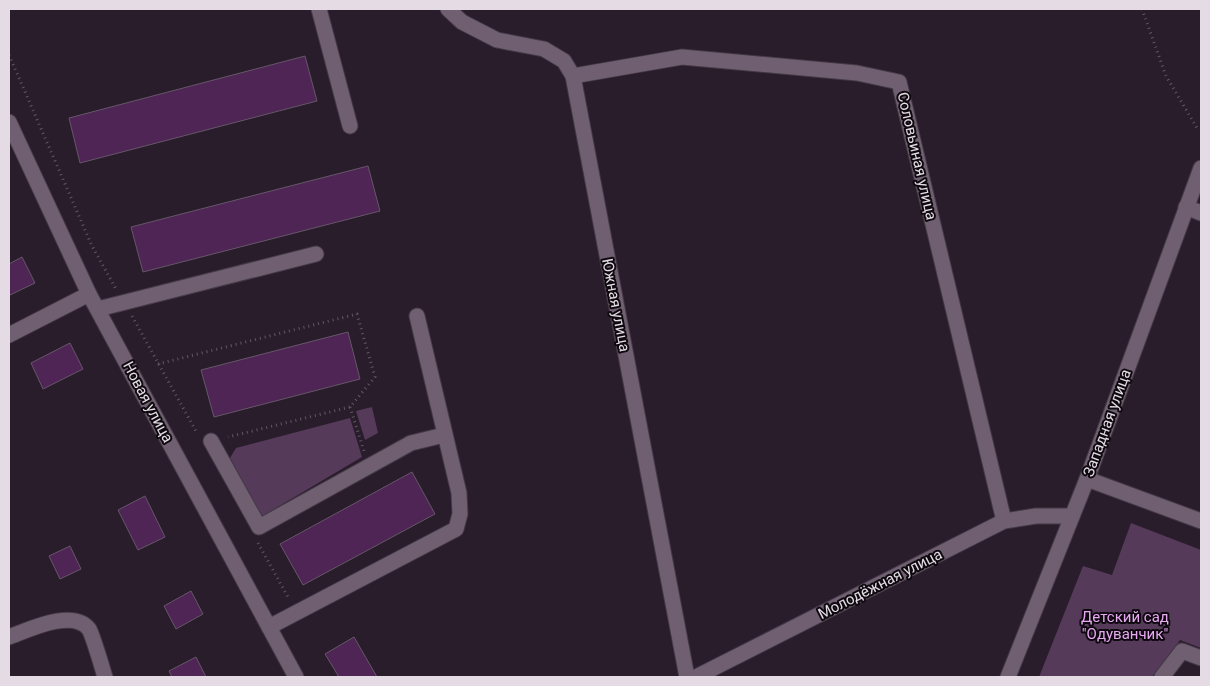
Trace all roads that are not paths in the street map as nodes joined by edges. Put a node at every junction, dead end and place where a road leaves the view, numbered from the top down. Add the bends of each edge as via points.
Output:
1 (319, 9) edge
2 (448, 9) edge
3 (573, 76) junction
4 (9, 122) edge
5 (350, 126) dead end
6 (1201, 168) edge
7 (1186, 207) junction
8 (1201, 213) edge
9 (316, 254) dead end
10 (89, 294) junction
11 (98, 309) junction
12 (417, 316) dead end
13 (9, 335) edge
14 (444, 435) junction
15 (211, 441) road end
16 (1087, 479) junction
17 (1072, 516) junction
18 (1004, 521) junction
19 (1201, 521) edge
20 (269, 627) junction
21 (9, 637) edge
22 (1201, 658) edge
23 (105, 677) edge
24 (296, 677) edge
25 (687, 677) edge
26 (696, 677) edge
27 (1008, 677) edge
28 (1162, 677) edge

1 - 5 street
2 - 3 street, Южная улица via 462,22 497,40 544,49 564,61
3 - 18 street, Соловьиная улица via 682,57 857,73 899,82
3 - 25 street, Южная улица
4 - 10 street, Новая улица
6 - 7 street, Западная улица
7 - 8 street
7 - 16 street, Западная улица
9 - 11 street
10 - 11 street, Новая улица
10 - 13 street
11 - 20 street, Новая улица
12 - 14 street
14 - 15 street via 411,444 259,527
14 - 20 street via 459,493 460,514 456,529
16 - 17 street, Западная улица
16 - 19 street
17 - 18 street, Молодёжная улица via 1036,516
17 - 27 street, Западная улица
18 - 26 street, Молодёжная улица
20 - 24 street, Новая улица
21 - 23 street via 52,622 76,620 88,629
22 - 28 street via 1182,651

